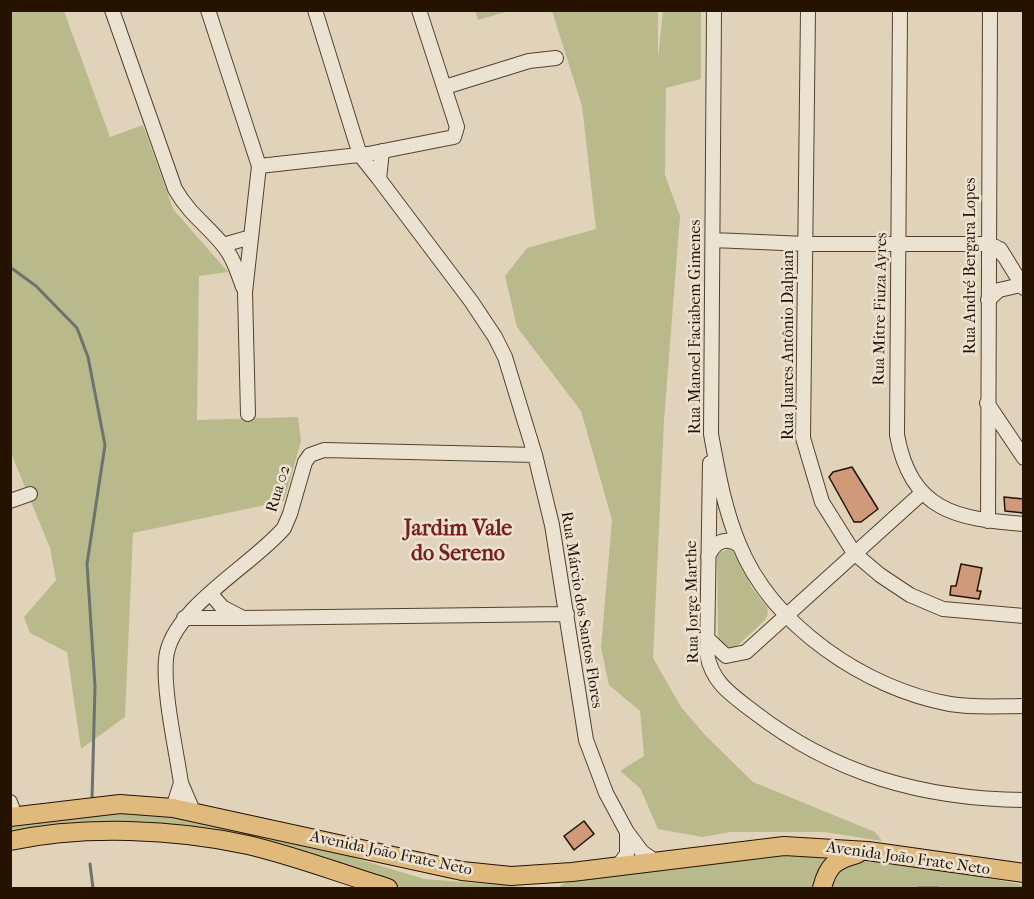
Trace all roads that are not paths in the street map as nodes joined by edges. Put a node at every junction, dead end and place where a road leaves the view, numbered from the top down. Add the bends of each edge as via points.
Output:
1 (112, 10) edge
2 (208, 10) edge
3 (315, 10) edge
4 (419, 10) edge
5 (714, 10) edge
6 (808, 10) edge
7 (900, 10) edge
8 (990, 10) edge
9 (556, 58) dead end
10 (445, 87) junction
11 (382, 151) junction
12 (360, 155) junction
13 (259, 166) junction
14 (379, 179) junction
15 (988, 223) junction
16 (251, 237) junction
17 (713, 240) junction
18 (806, 243) junction
19 (898, 243) junction
20 (987, 244) junction
21 (224, 245) junction
22 (1004, 256) junction
23 (1022, 287) edge
24 (245, 292) junction
25 (987, 300) junction
26 (987, 403) junction
27 (248, 414) dead end
28 (711, 434) junction
29 (535, 455) junction
30 (1023, 459) edge
31 (922, 493) junction
32 (30, 494) dead end
33 (10, 501) edge
34 (988, 521) junction
35 (1023, 524) edge
36 (739, 545) junction
37 (854, 553) junction
38 (708, 557) junction
39 (211, 594) junction
40 (567, 614) junction
41 (787, 614) junction
42 (1023, 616) edge
43 (184, 618) junction
44 (243, 618) junction
45 (707, 638) junction
46 (1023, 706) edge
47 (181, 783) junction
48 (1023, 800) edge
49 (173, 808) junction
50 (12, 811) edge
51 (193, 811) junction
52 (627, 832) junction
53 (10, 841) edge
54 (868, 850) junction
55 (655, 861) junction
56 (618, 866) junction
57 (1023, 873) edge
58 (553, 881) edge
59 (388, 888) edge
60 (822, 888) edge

1 - 21 street via 175,189 185,206
2 - 13 street
3 - 12 street, Rua Márcio dos Santos Flores
4 - 10 street
5 - 17 street, Rua Manoel Faciabem Gimenes
6 - 18 street, Rua Juares Antônio Dalpian
7 - 19 street, Rua Mitre Fiuza Ayres
8 - 15 street, Rua André Bergara Lopes
9 - 10 street via 529,61
10 - 11 street via 457,127 454,137
11 - 12 street
11 - 14 street
12 - 13 street
12 - 14 street, Rua Márcio dos Santos Flores
13 - 16 street
14 - 29 street, Rua Márcio dos Santos Flores via 495,337 514,381
15 - 20 street, Rua André Bergara Lopes
15 - 22 street
16 - 21 street
16 - 24 street
17 - 18 street
17 - 28 street, Rua Manoel Faciabem Gimenes
18 - 19 street
18 - 37 street, Rua Juares Antônio Dalpian via 803,438 822,502
19 - 20 street
19 - 31 street, Rua Mitre Fiuza Ayres via 897,435 900,453
20 - 22 street
20 - 25 street, Rua André Bergara Lopes
21 - 24 street
22 - 23 street
23 - 25 street via 999,290
24 - 27 street
25 - 26 street, Rua André Bergara Lopes
26 - 30 street
26 - 34 street, Rua André Bergara Lopes
28 - 36 street, Rua Manoel Faciabem Gimenes via 723,499
28 - 38 street, Rua Jorge Marthe
29 - 39 street, Rua 02 via 316,452 305,462 284,528
29 - 40 street, Rua Márcio dos Santos Flores
31 - 34 street, Rua Mitre Fiuza Ayres via 956,515
31 - 37 street
32 - 33 street
34 - 35 street, Rua Mitre Fiuza Ayres
36 - 38 street via 730,540 720,542
36 - 41 street, Rua Manoel Faciabem Gimenes via 759,581
37 - 41 street
37 - 42 street, Rua Juares Antônio Dalpian via 910,595 943,609
38 - 45 street, Rua Jorge Marthe
39 - 43 street, Rua 02
39 - 44 street via 222,607
40 - 44 street
40 - 52 street, Rua Márcio dos Santos Flores via 586,740 606,793
41 - 45 street via 746,652 734,656 721,654
41 - 46 street, Rua Manoel Faciabem Gimenes via 821,646 895,690 952,704
43 - 44 street
43 - 47 street, Rua 02 via 173,635 166,660
45 - 48 street, Rua Jorge Marthe via 709,668 721,686 782,734 834,762 921,792
47 - 49 street, Rua 02
47 - 51 street, Rua 02
49 - 50 main road, Avenida João Frate Neto via 120,804
49 - 51 main road, Avenida João Frate Neto
51 - 58 main road, Avenida João Frate Neto via 462,872
52 - 55 street, Rua Márcio dos Santos Flores via 642,852
52 - 56 street via 627,855
53 - 59 main road, Avenida João Frate Neto via 75,833 149,831 247,845
54 - 55 main road, Avenida João Frate Neto via 784,846
54 - 57 main road, Avenida João Frate Neto
54 - 60 main road via 838,859
55 - 56 main road, Avenida João Frate Neto
56 - 58 main road, Avenida João Frate Neto

